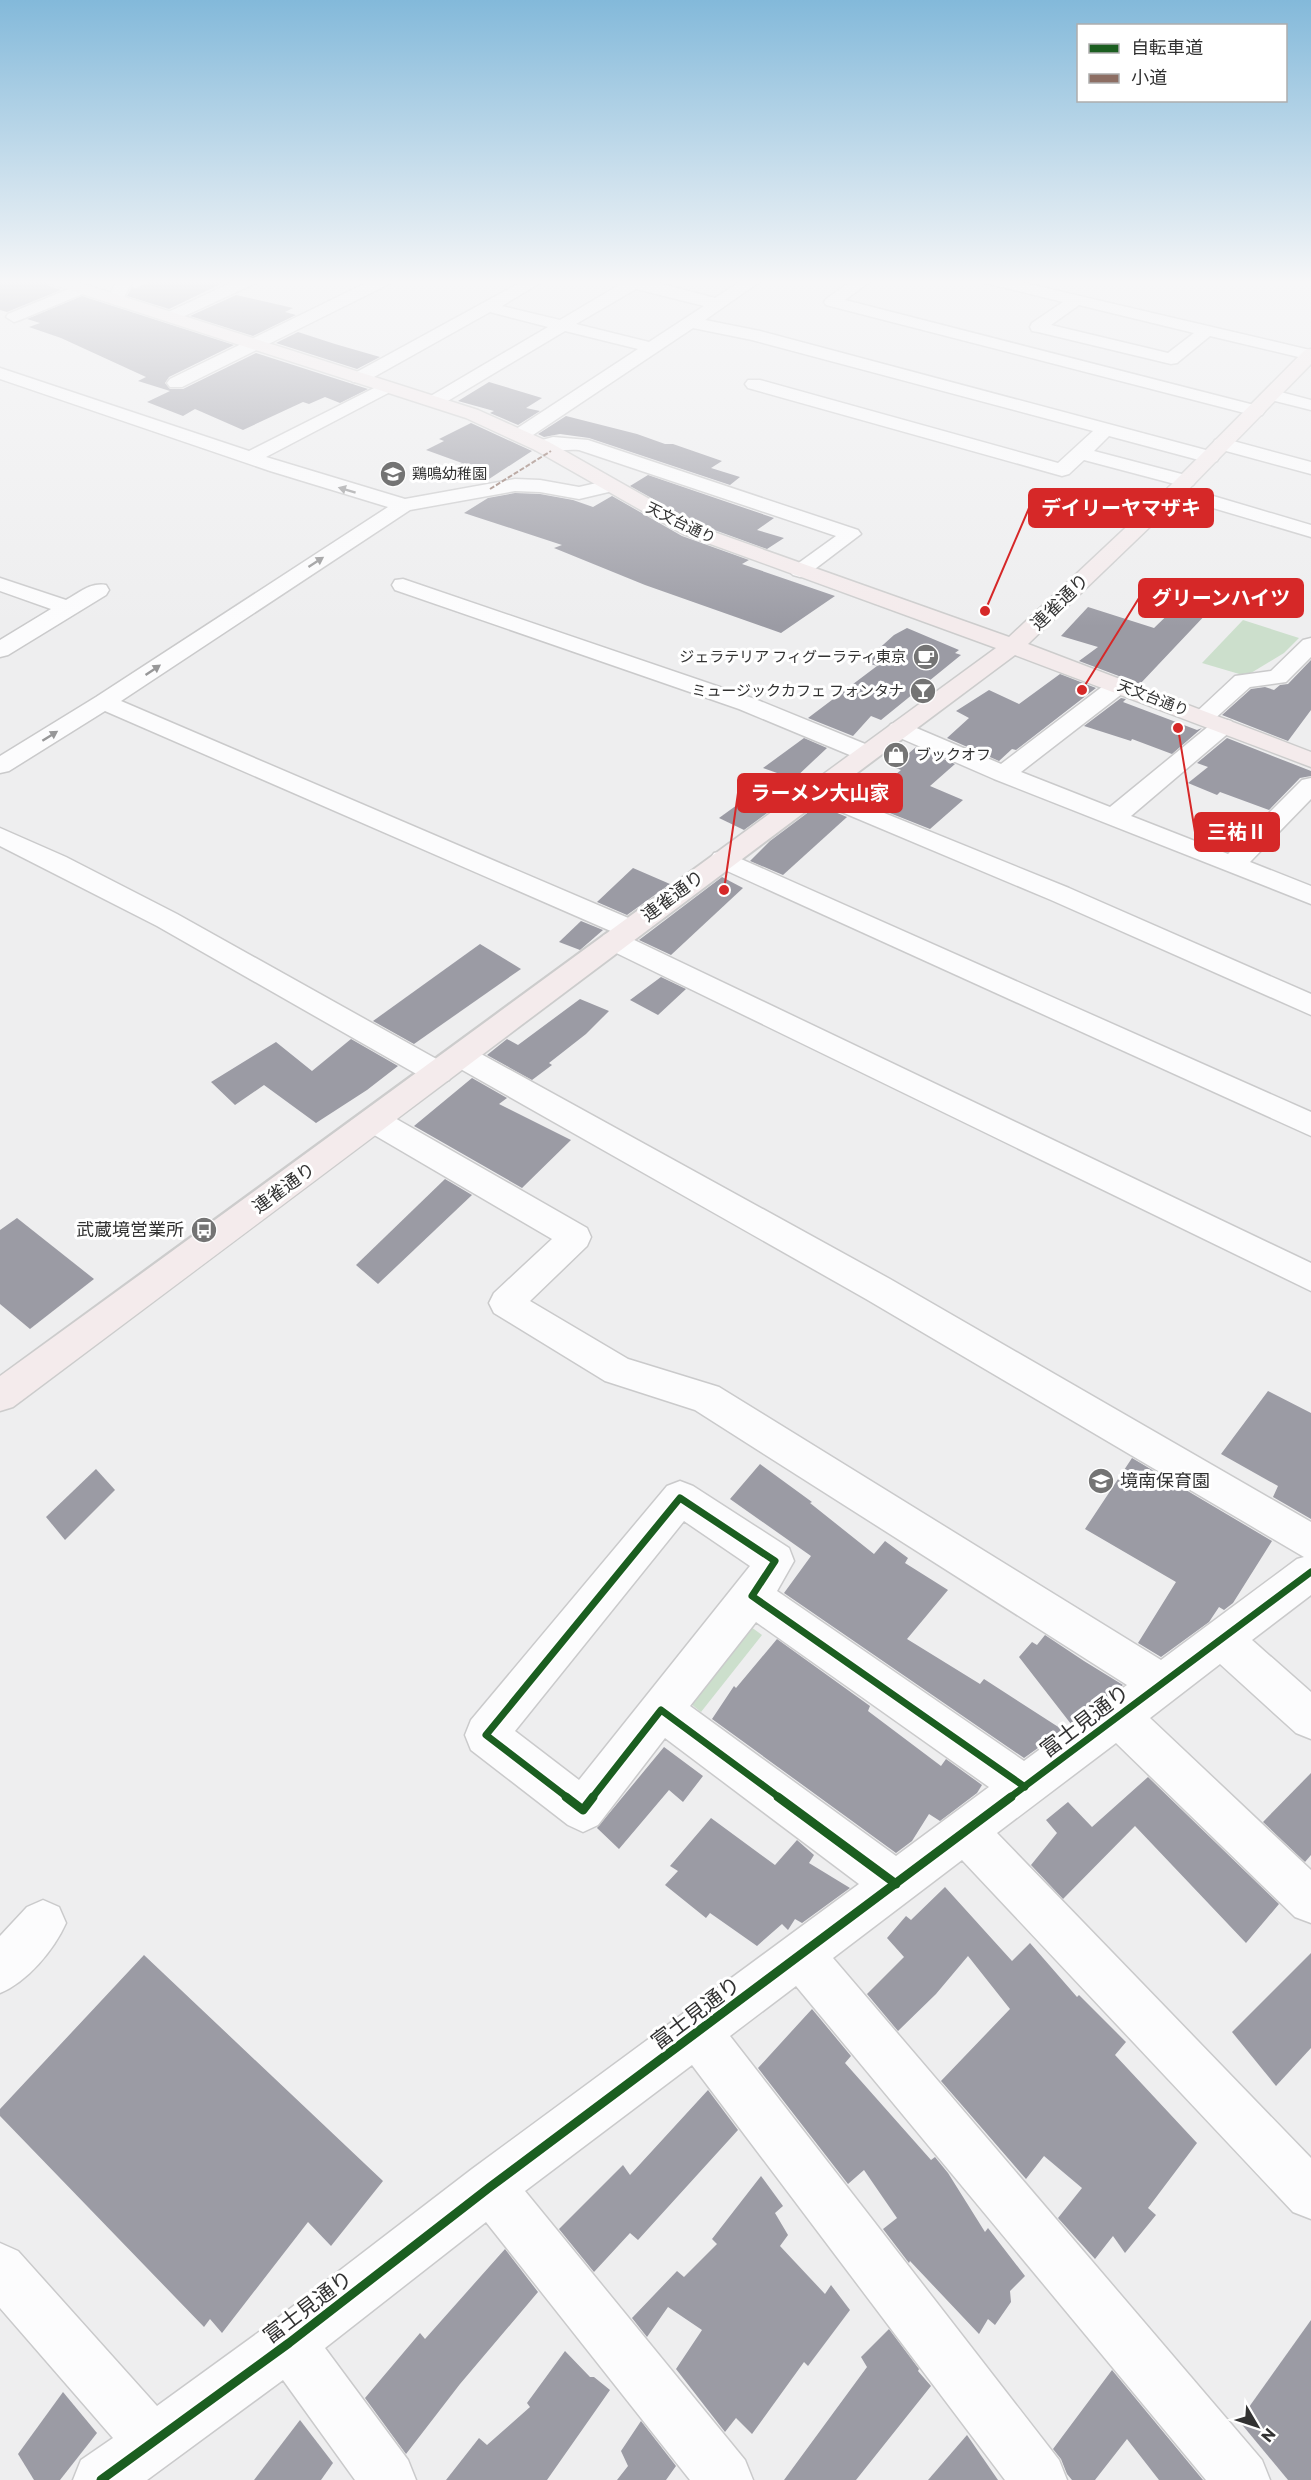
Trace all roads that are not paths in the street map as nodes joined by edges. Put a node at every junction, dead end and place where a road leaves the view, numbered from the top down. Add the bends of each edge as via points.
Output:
1 (67, 396) edge
2 (369, 396) edge
3 (417, 396) edge
4 (444, 396) edge
5 (580, 396) edge
6 (796, 396) edge
7 (981, 396) edge
8 (1197, 396) edge
9 (1272, 396) edge
10 (1276, 396) edge
11 (435, 401) junction
12 (1311, 405) edge
13 (1256, 411) junction
14 (1106, 429) junction
15 (520, 435) junction
16 (542, 446) junction
17 (1216, 451) junction
18 (1080, 453) junction
19 (250, 458) junction
20 (1311, 468) edge
21 (610, 486) junction
22 (1181, 486) junction
23 (404, 506) junction
24 (1311, 531) edge
25 (800, 571) junction
26 (0, 584) edge
27 (403, 585) dead end
28 (98, 590) dead end
29 (68, 608) junction
30 (1013, 646) junction
31 (0, 650) edge
32 (1307, 655) edge
33 (1119, 686) junction
34 (104, 702) junction
35 (1213, 721) junction
36 (899, 729) junction
37 (866, 753) junction
38 (1311, 760) edge
39 (0, 766) edge
40 (1004, 774) junction
41 (1311, 785) edge
42 (815, 792) junction
43 (1113, 818) junction
44 (0, 836) edge
45 (723, 859) junction
46 (1233, 864) junction
47 (1311, 896) edge
48 (622, 935) junction
49 (1311, 1005) edge
50 (449, 1065) junction
51 (375, 1121) junction
52 (1311, 1125) edge
53 (1311, 1278) edge
54 (0, 1396) edge
55 (1311, 1542) edge
56 (1311, 1572) edge
57 (752, 1596) junction
58 (1222, 1639) junction
59 (1162, 1684) junction
60 (661, 1710) junction
61 (1119, 1717) junction
62 (1311, 1719) edge
63 (1025, 1787) junction
64 (965, 1831) junction
65 (896, 1884) junction
66 (1311, 1901) edge
67 (43, 1923) dead end
68 (800, 1955) junction
69 (0, 1970) edge
70 (697, 2032) junction
71 (490, 2187) junction
72 (1311, 2194) edge
73 (0, 2269) edge
74 (289, 2343) junction
75 (152, 2442) junction
76 (101, 2480) edge
77 (388, 2480) edge
78 (725, 2480) edge
79 (1040, 2480) edge
80 (1242, 2480) edge

1 - 19 street
2 - 19 street
3 - 11 main road, 天文台通り
4 - 11 street
5 - 15 street
6 - 18 street via 1062,470
7 - 14 street
8 - 13 street
9 - 13 main road, 連雀通り
10 - 12 street
11 - 15 main road, 天文台通り
13 - 17 main road, 連雀通り
14 - 17 street
14 - 18 street
15 - 16 main road, 天文台通り
16 - 21 main road, 天文台通り
16 - 25 street via 553,442 581,444 851,534
17 - 20 street
17 - 22 main road, 連雀通り
18 - 22 street
23 -> 19 street
21 - 23 street via 579,493 515,485
21 - 25 main road, 天文台通り via 690,530
22 - 24 street
22 - 30 main road, 連雀通り
34 -> 23 street
25 - 30 main road, 天文台通り
26 - 29 street
27 - 37 street via 747,704
28 - 29 street
29 - 31 street
30 - 33 main road, 天文台通り
30 - 36 main road, 連雀通り
32 - 35 street via 1278,677 1243,681
33 - 35 main road, 天文台通り
33 - 40 street
39 -> 34 street
34 - 48 street via 524,881
35 - 38 main road, 天文台通り
35 - 43 street
36 - 37 main road, 連雀通り
36 - 40 street
37 - 42 main road, 連雀通り
40 - 43 street
41 - 46 street
42 - 45 main road, 連雀通り
42 - 49 street
43 - 46 street
44 - 50 street via 89,877
45 - 48 main road, 連雀通り
45 - 52 street
46 - 47 street
48 - 50 main road, 連雀通り
48 - 53 street
50 - 51 main road, 連雀通り
50 - 55 street via 878,1289
51 - 54 main road, 連雀通り
51 - 59 street via 575,1237 506,1303 617,1371 706,1398
56 - 58 street, 富士見通り
57 - 60 street
57 - 60 street via 776,1561 680,1498 486,1735 582,1810
57 - 63 street
58 - 59 street, 富士見通り
58 - 62 street
59 - 61 street, 富士見通り
60 - 65 street
61 - 63 street, 富士見通り
61 - 66 street
63 - 64 street, 富士見通り
64 - 65 street, 富士見通り
64 - 72 street
65 - 68 street, 富士見通り
67 - 69 street
68 - 70 street, 富士見通り
68 - 80 street
70 - 71 street, 富士見通り
70 - 79 street
71 - 74 street, 富士見通り
71 - 78 street
73 - 75 street
74 - 75 street, 富士見通り
74 - 77 street
75 - 76 street, 富士見通り

